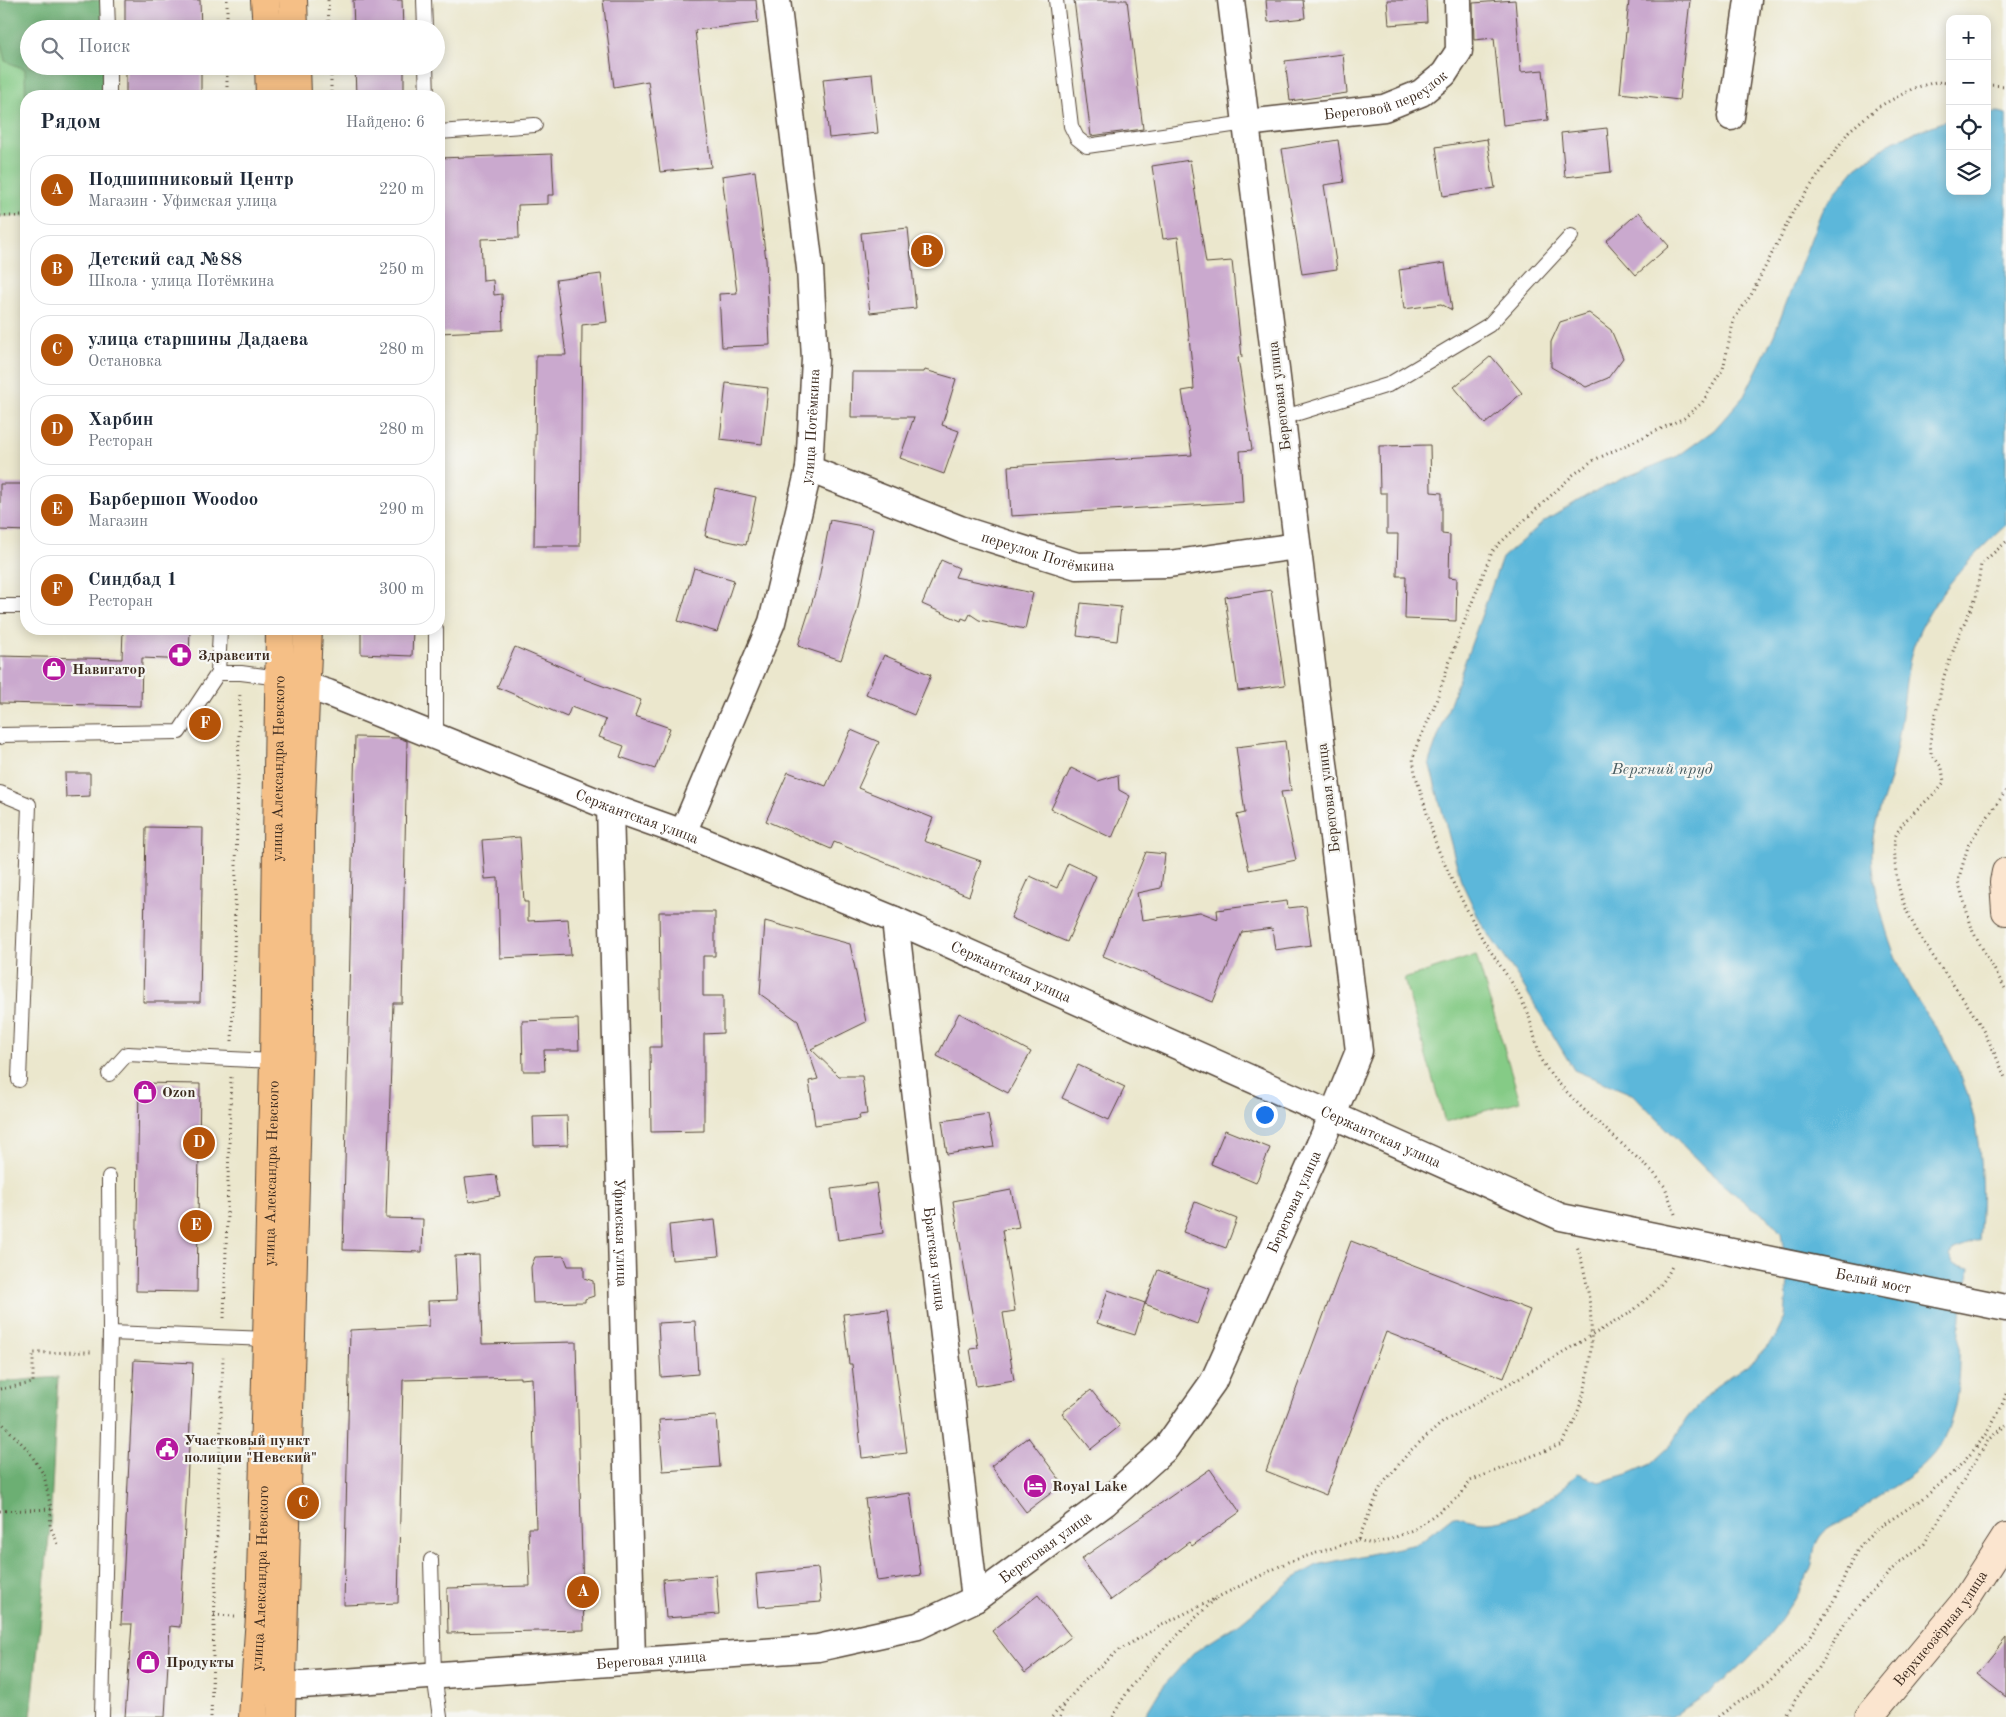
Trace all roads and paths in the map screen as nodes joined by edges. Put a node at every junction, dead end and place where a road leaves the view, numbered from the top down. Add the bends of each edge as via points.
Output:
1 (107, 0) edge
2 (226, 0) edge
3 (265, 0) edge
4 (293, 0) edge
5 (328, 0) edge
6 (424, 0) edge
7 (777, 0) edge
8 (1056, 0) edge
9 (1231, 0) edge
10 (1458, 0) edge
11 (1748, 0) edge
12 (108, 20) edge
13 (226, 20) edge
14 (266, 20) edge
15 (294, 20) edge
16 (329, 20) edge
17 (425, 20) edge
18 (108, 75) edge
19 (226, 75) edge
20 (269, 75) edge
21 (296, 75) edge
22 (331, 75) edge
23 (426, 75) edge
24 (1946, 83) edge
25 (1991, 85) edge
26 (2006, 86) edge
27 (109, 90) edge
28 (227, 90) edge
29 (270, 90) edge
30 (297, 90) edge
31 (332, 90) edge
32 (427, 90) edge
33 (1730, 117) dead end
34 (1246, 123) junction
35 (535, 125) dead end
36 (445, 132) edge
37 (0, 216) edge
38 (20, 216) edge
39 (1571, 236) dead end
40 (1282, 418) junction
41 (809, 469) junction
42 (2006, 542) edge
43 (1297, 546) junction
44 (0, 606) edge
45 (20, 606) edge
46 (220, 635) edge
47 (281, 635) edge
48 (306, 635) edge
49 (436, 635) edge
50 (218, 673) junction
51 (241, 673) junction
52 (292, 680) junction
53 (0, 737) edge
54 (436, 738) junction
55 (0, 794) edge
56 (610, 807) junction
57 (683, 833) junction
58 (2006, 872) edge
59 (2006, 911) edge
60 (895, 920) junction
61 (231, 1059) junction
62 (274, 1061) junction
63 (109, 1074) dead end
64 (19, 1080) dead end
65 (2006, 1080) edge
66 (1332, 1117) junction
67 (109, 1177) dead end
68 (1561, 1217) junction
69 (1679, 1242) junction
70 (1745, 1255) joint
71 (2004, 1308) edge
72 (110, 1333) junction
73 (1590, 1336) junction
74 (223, 1337) junction
75 (266, 1339) junction
76 (109, 1352) junction
77 (0, 1388) edge
78 (2006, 1394) edge
79 (0, 1421) edge
80 (2006, 1425) edge
81 (51, 1509) junction
82 (0, 1510) edge
83 (2006, 1537) edge
84 (1358, 1540) junction
85 (60, 1546) dead end
86 (432, 1560) dead end
87 (1220, 1594) junction
88 (975, 1599) junction
89 (632, 1660) junction
90 (434, 1675) junction
91 (283, 1685) junction
92 (1065, 1702) junction
93 (102, 1717) edge
94 (211, 1717) edge
95 (253, 1717) edge
96 (282, 1717) edge
97 (440, 1717) edge
98 (1052, 1717) edge
99 (1060, 1717) edge
100 (1113, 1717) edge
101 (1718, 1717) edge
102 (1783, 1717) edge
103 (1869, 1717) edge

1 - 12 lane
2 - 13 path
3 - 14 main road
4 - 15 main road
5 - 16 path
6 - 17 lane
7 - 41 street, улица Потёмкина via 810,268 815,359
8 - 34 lane via 1071,126 1077,138 1087,146
9 - 34 street, Береговая улица
10 - 34 street, Береговой переулок via 1460,51 1444,74 1421,93 1384,108
11 - 33 street
18 - 27 lane
19 - 28 path
20 - 29 main road
21 - 30 main road
22 - 31 path
23 - 32 lane
24 - 69 path via 1914,88 1864,117 1849,131 1794,210 1751,295 1734,319 1723,368 1710,395 1684,418 1592,461 1492,552 1414,758 1437,847 1483,940 1528,1013 1541,1060 1582,1108 1653,1172 1665,1187 1675,1210
25 - 26 path
34 - 40 street, Береговая улица
35 - 36 lane
37 - 38 path
39 - 40 lane via 1489,325 1388,385
40 - 43 street, Береговая улица
41 - 43 street, переулок Потёмкина via 960,529 1077,566 1169,564
41 - 57 street, улица Потёмкина via 772,622
42 - 65 path via 1981,564 1976,598 1944,676 1930,741 1931,753 1942,768 1944,782 1902,825 1895,838 1898,889 1910,919 1933,959 1985,1034
43 - 66 street, Береговая улица via 1359,1051
44 - 45 lane
46 - 50 lane
47 - 52 main road, улица Александра Невского
48 - 52 main road, улица Александра Невского
49 - 54 lane
50 - 51 lane
50 - 53 lane via 179,732
51 - 52 lane
51 - 61 path
52 - 54 street, Сержантская улица
52 - 62 main road, улица Александра Невского
52 - 91 main road, улица Александра Невского via 300,823 299,1030
54 - 56 street, Сержантская улица
55 - 64 lane via 30,805
56 - 57 street, Сержантская улица
56 - 89 street, Уфимская улица
57 - 60 street, Сержантская улица
58 - 59 street
60 - 66 street, Сержантская улица
60 - 88 street, Братская улица
61 - 62 lane
61 - 63 lane via 127,1054
61 - 74 path
62 - 75 main road, улица Александра Невского
66 - 68 street, Сержантская улица
66 - 88 street, Береговая улица via 1213,1382 1166,1448 1105,1502
67 - 72 lane
68 - 69 street, Сержантская улица
68 - 73 path via 1575,1241 1585,1269
69 - 70 street, Сержантская улица
69 - 73 path via 1668,1277 1653,1295 1630,1313
70 - 71 street, Белый мост
72 - 74 lane
72 - 76 lane
73 - 84 path via 1443,1422 1410,1450 1381,1486
73 - 84 path via 1586,1388 1579,1412 1562,1444 1470,1482 1460,1496 1416,1529 1372,1544
74 - 75 lane
74 - 94 path
75 - 95 main road, улица Александра Невского via 260,1617
76 - 77 path via 33,1353 33,1383
76 - 93 lane
78 - 101 path via 2001,1409 1980,1441 1952,1473 1864,1542 1847,1566 1826,1612 1792,1658 1767,1683
79 - 81 path via 29,1451 44,1475
80 - 102 path via 1989,1439 1924,1544 1898,1563 1850,1615
81 - 82 path
81 - 85 path via 50,1526
83 - 103 street, Верхнеозёрная улица via 1963,1604
84 - 87 path via 1288,1562
86 - 90 lane
87 - 92 path via 1119,1650
87 - 100 path via 1145,1671
88 - 89 street, Береговая улица via 918,1626 818,1648
89 - 90 street, Береговая улица
90 - 91 street, Береговая улица
90 - 97 lane
91 - 96 main road, улица Александра Невского
92 - 98 path
92 - 99 path

